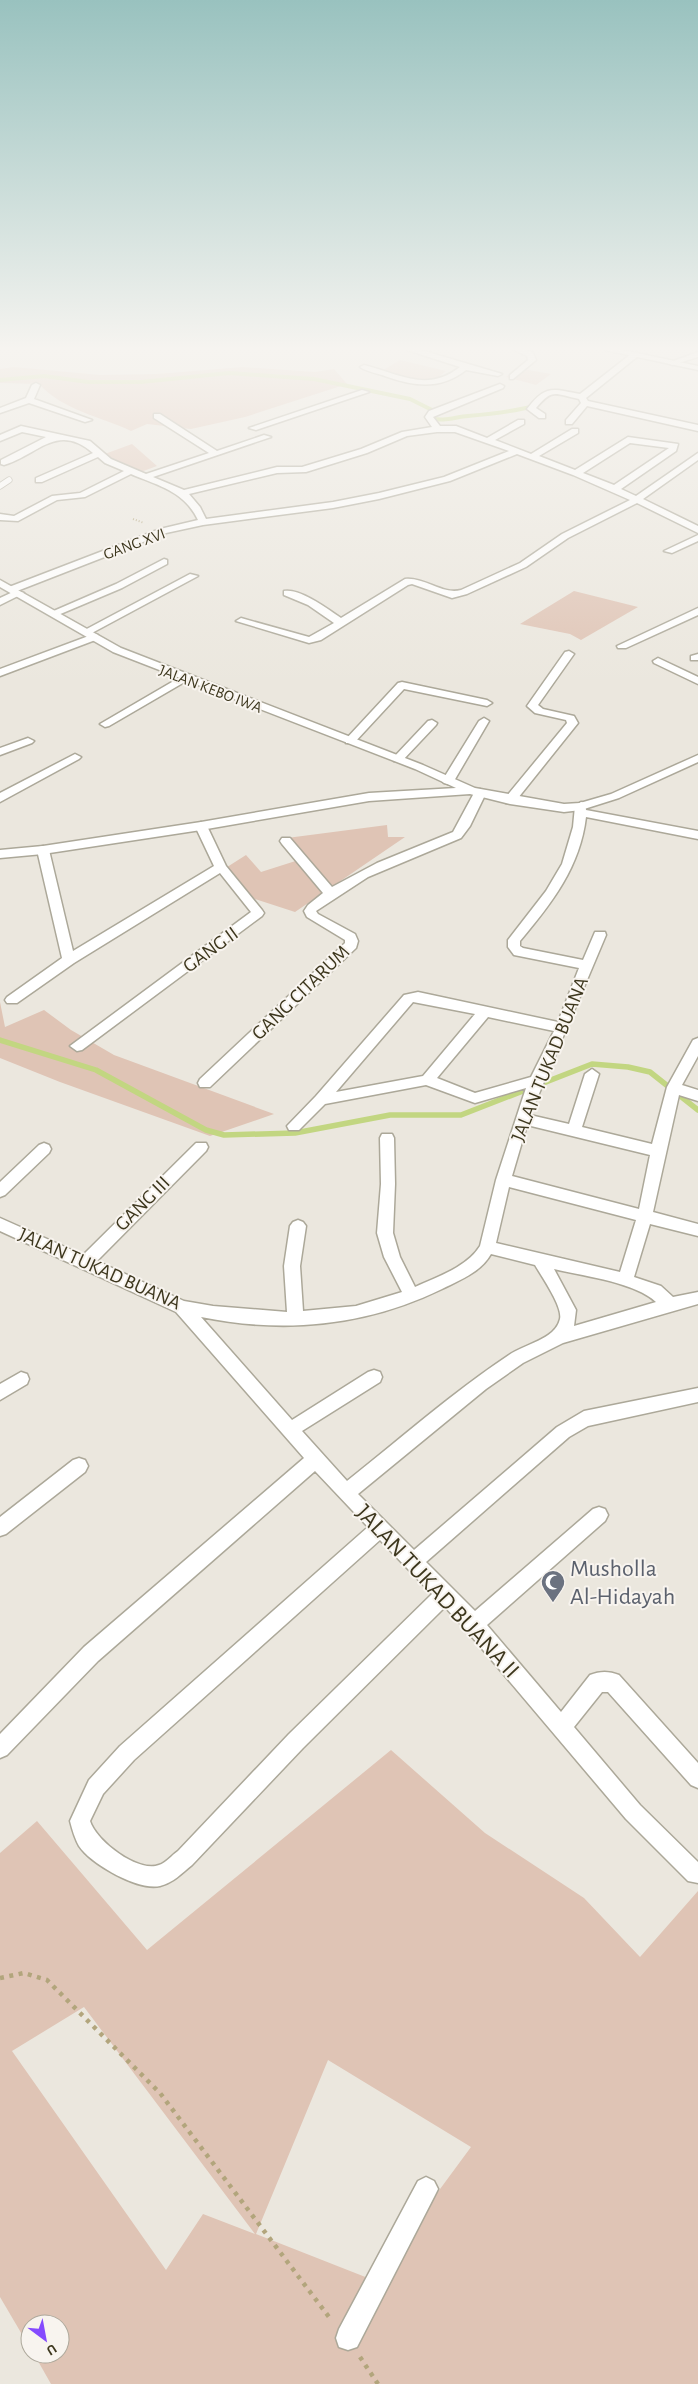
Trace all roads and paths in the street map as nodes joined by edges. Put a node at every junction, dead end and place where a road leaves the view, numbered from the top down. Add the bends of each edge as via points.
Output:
1 (82, 461) edge
2 (110, 461) edge
3 (194, 461) edge
4 (331, 461) edge
5 (492, 461) edge
6 (546, 461) edge
7 (595, 461) edge
8 (655, 461) edge
9 (691, 461) edge
10 (129, 472) junction
11 (576, 473) junction
12 (145, 477) junction
13 (9, 480) dead end
14 (39, 480) dead end
15 (0, 486) edge
16 (615, 489) junction
17 (183, 493) junction
18 (636, 500) junction
19 (0, 517) edge
20 (202, 522) junction
21 (698, 530) edge
22 (698, 538) edge
23 (669, 551) dead end
24 (164, 562) dead end
25 (193, 576) dead end
26 (0, 583) edge
27 (15, 591) junction
28 (286, 594) dead end
29 (0, 602) edge
30 (698, 611) edge
31 (54, 613) junction
32 (240, 621) dead end
33 (341, 622) junction
34 (90, 634) junction
35 (622, 646) dead end
36 (569, 654) dead end
37 (658, 661) dead end
38 (0, 673) edge
39 (184, 678) junction
40 (698, 680) edge
41 (487, 703) dead end
42 (484, 720) dead end
43 (432, 723) dead end
44 (106, 724) dead end
45 (28, 741) dead end
46 (350, 741) junction
47 (0, 752) edge
48 (75, 757) dead end
49 (698, 758) edge
50 (398, 760) junction
51 (432, 773) junction
52 (448, 781) junction
53 (476, 792) junction
54 (424, 794) junction
55 (0, 798) edge
56 (510, 800) junction
57 (581, 809) junction
58 (201, 826) junction
59 (698, 835) edge
60 (286, 841) dead end
61 (43, 850) junction
62 (0, 854) edge
63 (221, 867) junction
64 (330, 893) junction
65 (600, 935) dead end
66 (70, 960) junction
67 (587, 965) junction
68 (12, 1000) dead end
69 (484, 1012) junction
70 (562, 1028) junction
71 (698, 1042) edge
72 (77, 1046) dead end
73 (692, 1061) edge
74 (592, 1074) dead end
75 (427, 1080) junction
76 (205, 1083) dead end
77 (535, 1084) junction
78 (674, 1090) junction
79 (698, 1096) edge
80 (321, 1100) junction
81 (522, 1118) junction
82 (294, 1126) dead end
83 (574, 1131) junction
84 (387, 1138) dead end
85 (201, 1147) dead end
86 (44, 1149) dead end
87 (658, 1151) junction
88 (503, 1180) junction
89 (0, 1192) edge
90 (645, 1216) junction
91 (0, 1224) edge
92 (298, 1226) dead end
93 (698, 1230) edge
94 (487, 1247) junction
95 (541, 1261) junction
96 (86, 1262) junction
97 (619, 1278) junction
98 (412, 1296) junction
99 (695, 1298) dead end
100 (670, 1305) junction
101 (182, 1307) junction
102 (296, 1319) junction
103 (558, 1338) junction
104 (374, 1377) dead end
105 (21, 1379) dead end
106 (0, 1393) edge
107 (698, 1395) edge
108 (290, 1430) junction
109 (316, 1459) junction
110 (79, 1466) dead end
111 (346, 1493) junction
112 (599, 1515) dead end
113 (0, 1528) edge
114 (380, 1528) junction
115 (413, 1562) junction
116 (446, 1593) junction
117 (474, 1624) junction
118 (561, 1728) junction
119 (0, 1748) edge
120 (698, 1778) edge
121 (695, 1874) dead end
122 (0, 1978) edge
123 (426, 2189) dead end
124 (348, 2338) junction
125 (378, 2384) edge

1 - 14 street
2 - 10 street
3 - 12 street
4 - 17 street via 303,470 277,470
5 - 20 street, GANG XVI via 447,479 333,505
6 - 11 street
7 - 11 street
8 - 16 street
9 - 18 street
10 - 12 street
10 - 19 street via 82,495 55,498 14,519
11 - 16 street
12 - 17 street
13 - 15 lane
16 - 18 street
17 - 20 street via 197,509
18 - 21 street
18 - 33 street via 565,536 523,565 464,592 452,595 412,581 405,582
20 - 27 street, GANG XVI via 163,531
22 - 23 street
24 - 31 street via 119,586
25 - 34 street
26 - 27 street, JALAN KEBO IWA
27 - 29 street, GANG XVI
27 - 31 street, JALAN KEBO IWA
28 - 33 street via 312,602
30 - 35 street
31 - 34 street, JALAN KEBO IWA
32 - 33 street via 309,640
34 - 38 street
34 - 39 street, JALAN KEBO IWA via 124,653
36 - 56 street via 532,706 535,710 570,718 573,723
37 - 40 street
39 - 44 street
39 - 46 street, JALAN KEBO IWA
41 - 46 street via 402,685
42 - 52 street
43 - 50 street
45 - 47 street
46 - 50 street, JALAN KEBO IWA
48 - 55 street
49 - 57 street
50 - 51 street, JALAN KEBO IWA
51 - 52 street, JALAN KEBO IWA
51 - 54 street via 434,786
52 - 53 street, JALAN KEBO IWA
53 - 54 street
53 - 56 street
53 - 64 street, GANG CITARUM via 464,826 457,834 392,859
54 - 58 street via 370,797
56 - 57 street
57 - 59 street
57 - 67 street, JALAN TUKAD BUANA via 576,840 563,876 553,894 514,940 514,947 519,952
58 - 61 street
58 - 63 street, GANG II
60 - 64 street
61 - 62 street
61 - 66 street
63 - 66 street
63 - 72 street, GANG II via 258,913
64 - 76 street, GANG CITARUM via 312,908 311,914 350,937 350,945
65 - 67 street
66 - 68 street
67 - 70 street, JALAN TUKAD BUANA
69 - 70 street
69 - 75 street
69 - 80 street via 418,997 409,998
70 - 77 street, JALAN TUKAD BUANA
71 - 73 street
73 - 78 street
74 - 83 street
75 - 77 street via 475,1098
75 - 80 street
77 - 81 street, JALAN TUKAD BUANA
78 - 79 street
78 - 87 street
80 - 82 street
81 - 83 street
81 - 88 street, JALAN TUKAD BUANA
83 - 87 street
84 - 98 street via 385,1233 392,1256
85 - 96 street, GANG III
86 - 89 street
87 - 90 street
88 - 90 street
88 - 94 street, JALAN TUKAD BUANA
90 - 93 street
90 - 97 street
91 - 96 street, JALAN TUKAD BUANA
92 - 102 street via 292,1266
94 - 95 street
94 - 98 street, JALAN TUKAD BUANA via 480,1259 458,1274
95 - 97 street
95 - 103 street via 568,1310 568,1321
96 - 101 street, JALAN TUKAD BUANA
97 - 100 street via 655,1291
98 - 102 street, JALAN TUKAD BUANA via 356,1314
99 - 100 street
100 - 103 street
101 - 102 street, JALAN TUKAD BUANA via 213,1313
101 - 108 street, JALAN TUKAD BUANA II
103 - 111 street via 499,1370
104 - 108 street
105 - 106 street
107 - 115 street via 584,1419 563,1432
108 - 109 street, JALAN TUKAD BUANA II
109 - 111 street, JALAN TUKAD BUANA II
109 - 119 street via 91,1654
110 - 113 street
111 - 114 street, JALAN TUKAD BUANA II
112 - 117 street
114 - 115 street, JALAN TUKAD BUANA II
114 - 116 street via 127,1753 96,1787 80,1821 88,1842 129,1870 158,1876 171,1870 296,1740
115 - 116 street, JALAN TUKAD BUANA II
116 - 117 street, JALAN TUKAD BUANA II
117 - 118 street, JALAN TUKAD BUANA II
118 - 120 street via 597,1682 612,1682
118 - 121 street, JALAN TUKAD BUANA II via 634,1812
122 - 124 path via 18,1973 47,1980 160,2093 331,2320
123 - 124 street
124 - 125 path

